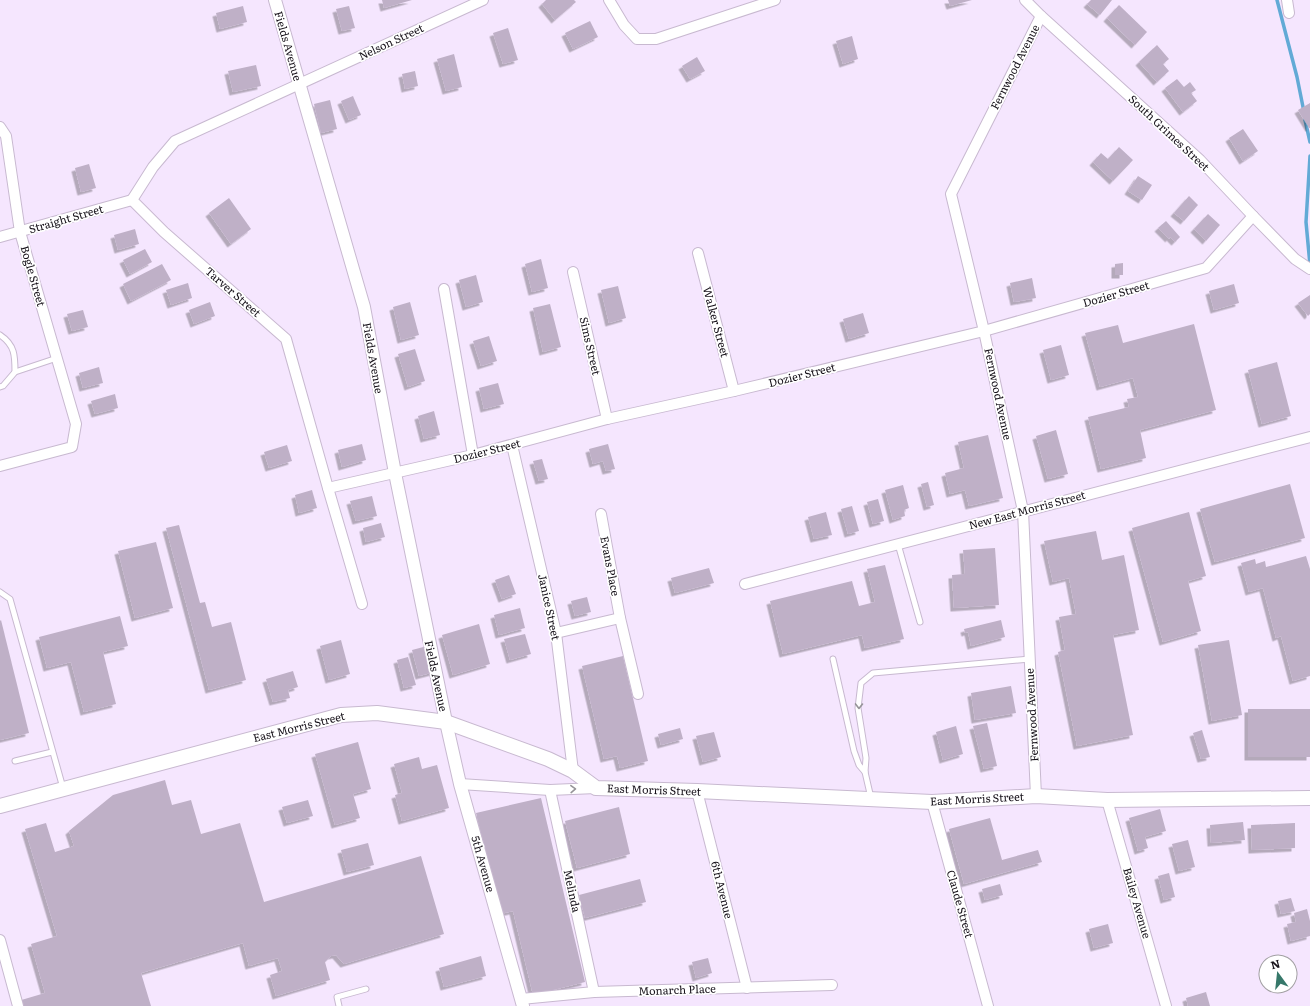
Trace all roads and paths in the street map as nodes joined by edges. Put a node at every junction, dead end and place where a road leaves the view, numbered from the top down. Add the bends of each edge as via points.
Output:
1 (275, 0) edge
2 (483, 0) edge
3 (609, 0) edge
4 (775, 0) edge
5 (1025, 0) edge
6 (1287, 0) edge
7 (1289, 13) dead end
8 (1041, 16) junction
9 (299, 85) junction
10 (0, 127) edge
11 (132, 200) junction
12 (1253, 216) junction
13 (20, 232) junction
14 (0, 237) edge
15 (698, 253) dead end
16 (1310, 269) edge
17 (573, 272) dead end
18 (444, 289) dead end
19 (984, 331) junction
20 (0, 335) edge
21 (57, 358) junction
22 (15, 372) junction
23 (0, 387) edge
24 (734, 392) junction
25 (607, 420) junction
26 (1310, 437) edge
27 (512, 445) junction
28 (473, 455) junction
29 (0, 466) edge
30 (394, 473) junction
31 (328, 488) junction
32 (1023, 511) junction
33 (600, 514) dead end
34 (898, 544) junction
35 (745, 584) dead end
36 (0, 592) edge
37 (362, 604) dead end
38 (620, 618) junction
39 (920, 622) dead end
40 (556, 633) junction
41 (833, 659) dead end
42 (1030, 659) junction
43 (638, 694) dead end
44 (446, 722) junction
45 (52, 752) junction
46 (15, 761) dead end
47 (573, 771) junction
48 (865, 772) junction
49 (460, 784) junction
50 (596, 788) junction
51 (63, 789) junction
52 (550, 790) junction
53 (697, 791) junction
54 (1036, 796) junction
55 (871, 799) junction
56 (1107, 800) junction
57 (1310, 800) edge
58 (932, 802) junction
59 (0, 806) edge
60 (0, 940) edge
61 (832, 985) dead end
62 (747, 988) junction
63 (366, 989) dead end
64 (594, 992) junction
65 (522, 1003) edge
66 (18, 1006) edge
67 (339, 1006) edge
68 (988, 1006) edge
69 (1166, 1006) edge

1 - 9 street, Fields Avenue
2 - 9 street, Nelson Street
3 - 4 street via 624,25 637,39 656,39
5 - 8 street, South Grimes Street
6 - 7 street
8 - 12 street, South Grimes Street via 1200,160
8 - 19 street, Fernwood Avenue via 951,194
9 - 11 street via 175,141 153,167
9 - 30 street, Fields Avenue via 364,307
10 - 13 street, Bogle Street via 6,136
11 - 13 street, Straight Street
11 - 31 street, Tarver Street via 164,232 286,339
12 - 16 street, South Grimes Street via 1295,259
12 - 19 street, Dozier Street via 1206,268
13 - 14 street, Straight Street
13 - 21 street, Bogle Street
15 - 24 street, Walker Street
17 - 25 street, Sims Street
18 - 28 street
19 - 24 street, Dozier Street
19 - 32 street, Fernwood Avenue
20 - 22 lane via 15,354
21 - 22 lane
21 - 29 street, Bogle Street via 76,424 72,447
22 - 23 lane
24 - 25 street, Dozier Street
25 - 27 street, Dozier Street
26 - 32 street, New East Morris Street
27 - 28 street, Dozier Street
27 - 40 street, Janice Street
28 - 30 street, Dozier Street
30 - 31 street, Dozier Street
30 - 44 street, Fields Avenue
31 - 37 street, Tarver Street
32 - 34 street, New East Morris Street
32 - 42 street, Fernwood Avenue
33 - 38 street, Evans Place
34 - 35 street, New East Morris Street
34 - 39 lane
36 - 45 lane via 10,599
38 - 40 street
38 - 43 street, Evans Place
40 - 47 street, Janice Street
41 - 48 lane via 854,751 859,765
42 -> 48 lane via 873,673 861,683 858,708 866,758
42 - 54 street, Fernwood Avenue
44 - 47 main road, East Morris Street via 548,759
44 - 49 street, 5th Avenue
44 - 51 main road, East Morris Street via 377,713 341,715
45 - 46 lane
45 - 51 lane
47 - 50 main road, East Morris Street
48 - 55 lane
49 - 52 street
49 - 65 street, 5th Avenue
52 -> 50 street
50 - 53 main road, East Morris Street
51 - 59 main road, East Morris Street
52 - 64 street, Melinda
53 - 55 main road, East Morris Street
53 - 62 street, 6th Avenue
54 - 56 main road, East Morris Street
54 - 58 main road, East Morris Street
55 - 58 main road, East Morris Street
56 - 57 main road, East Morris Street
56 - 69 street, Bailey Avenue
58 - 68 street, Claude Street
60 - 66 street
61 - 62 street, Monarch Place
62 - 64 street, Monarch Place
63 - 67 lane via 337,997
64 - 65 street, Monarch Place

